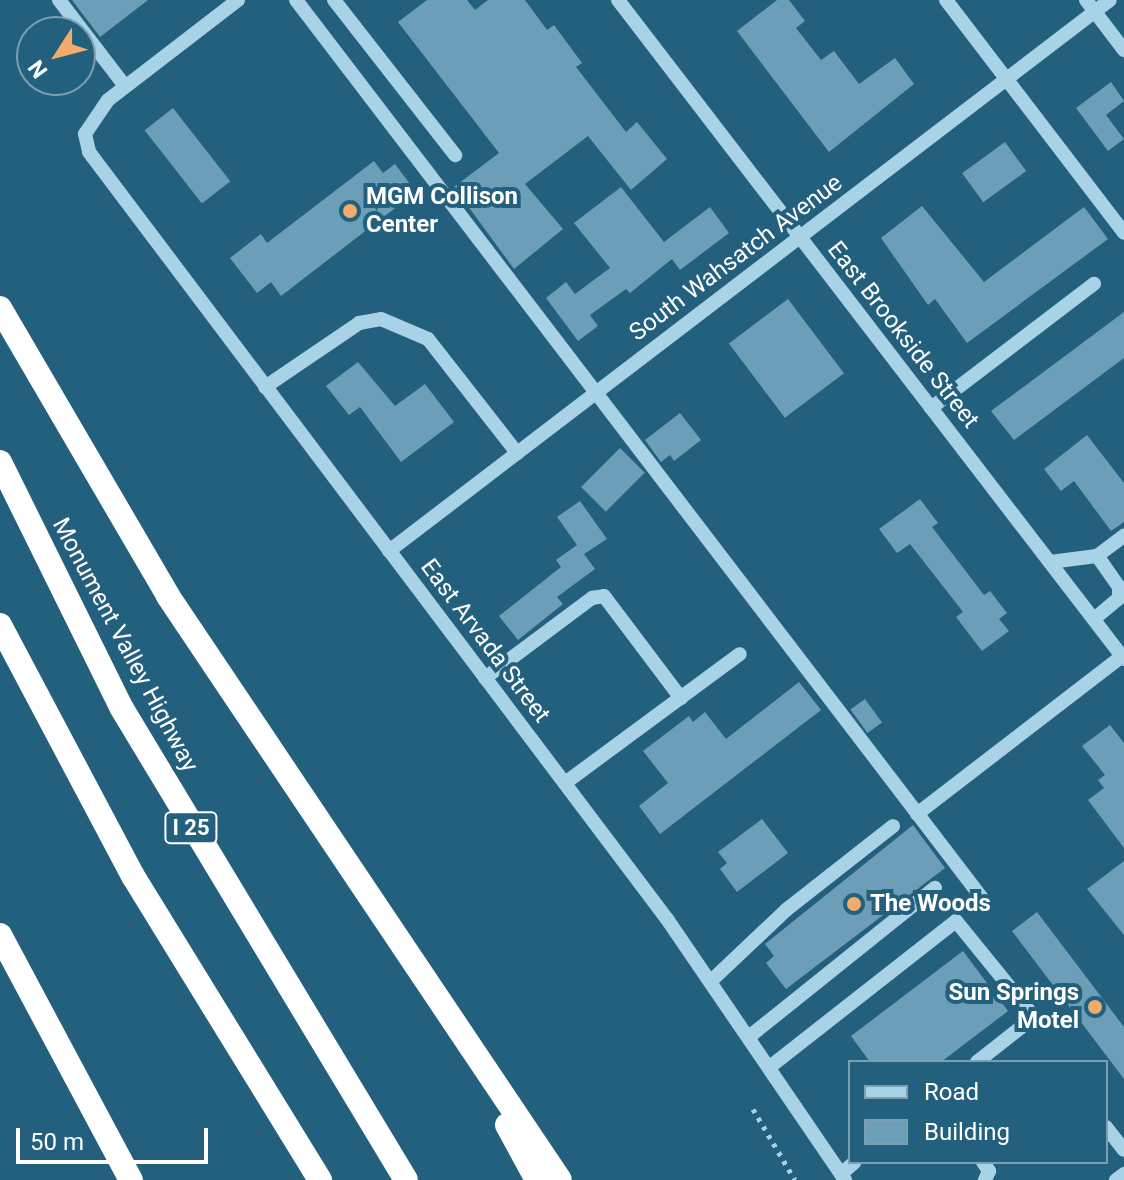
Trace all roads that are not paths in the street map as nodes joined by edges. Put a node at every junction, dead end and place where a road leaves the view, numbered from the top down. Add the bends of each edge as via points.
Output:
1 (59, 0) edge
2 (238, 0) edge
3 (296, 0) edge
4 (334, 0) edge
5 (618, 0) edge
6 (946, 0) edge
7 (1110, 0) edge
8 (1090, 6) edge
9 (1124, 50) edge
10 (1007, 80) junction
11 (125, 86) junction
12 (455, 155) dead end
13 (1124, 233) edge
14 (800, 237) junction
15 (1094, 284) dead end
16 (0, 308) edge
17 (265, 387) junction
18 (595, 393) junction
19 (931, 408) junction
20 (517, 453) junction
21 (0, 462) edge
22 (1124, 536) edge
23 (389, 551) junction
24 (1097, 556) junction
25 (1050, 562) junction
26 (1094, 619) junction
27 (0, 625) edge
28 (740, 654) dead end
29 (1123, 657) edge
30 (485, 678) junction
31 (681, 698) junction
32 (565, 783) junction
33 (917, 814) junction
34 (893, 826) dead end
35 (935, 888) dead end
36 (985, 902) dead end
37 (0, 935) edge
38 (711, 981) junction
39 (435, 993) junction
40 (750, 1036) junction
41 (980, 1060) edge
42 (771, 1066) junction
43 (1108, 1130) edge
44 (1124, 1150) edge
45 (1124, 1174) edge
46 (843, 1177) edge
47 (131, 1180) edge
48 (320, 1180) edge
49 (406, 1180) edge
50 (537, 1180) edge
51 (560, 1180) edge
52 (1116, 1180) edge

1 - 11 street
2 - 11 street
3 - 18 street
4 - 12 street
5 - 14 street, East Brookside Street
6 - 10 street
7 - 8 street, South Wahsatch Avenue
8 - 9 street
8 - 10 street, South Wahsatch Avenue
10 - 13 street
10 - 14 street, South Wahsatch Avenue
11 - 17 street, East Arvada Street via 92,116 85,134 99,169
14 - 18 street, South Wahsatch Avenue
14 - 19 street, East Brookside Street
15 - 19 street
16 - 39 highway via 135,544
17 - 20 street via 359,323 381,319 428,339
17 - 23 street, East Arvada Street
18 - 20 street, South Wahsatch Avenue
18 - 33 street
19 - 25 street, East Brookside Street
20 - 23 street, South Wahsatch Avenue
21 - 49 highway, Monument Valley Highway / I 25 via 121,707
22 - 24 street
23 - 30 street, East Arvada Street
24 - 25 street
24 - 26 street via 1119,587 1119,598
25 - 26 street, East Brookside Street
26 - 29 street, East Brookside Street
27 - 48 highway via 133,876
28 - 31 street
29 - 33 street
30 - 31 street via 592,598 604,596
30 - 32 street, East Arvada Street
31 - 32 street
32 - 38 street, East Arvada Street
33 - 36 street
34 - 38 street via 786,910
35 - 40 street
37 - 47 highway
38 - 40 street, East Arvada Street
39 - 50 highway
39 - 51 highway
40 - 42 street, East Arvada Street
41 - 42 street via 1034,1017 956,921
42 - 46 street, East Arvada Street
43 - 44 street
45 - 52 street

